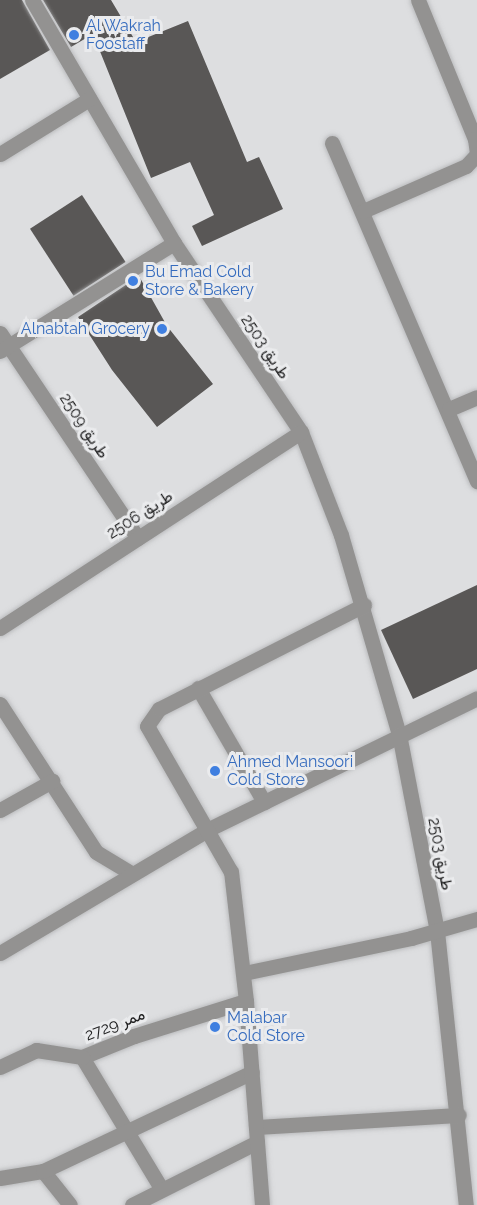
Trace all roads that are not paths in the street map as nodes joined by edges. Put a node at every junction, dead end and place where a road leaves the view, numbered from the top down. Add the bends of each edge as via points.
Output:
1 (32, 0) edge
2 (418, 0) edge
3 (89, 99) junction
4 (332, 143) dead end
5 (0, 154) edge
6 (477, 154) edge
7 (363, 211) junction
8 (174, 243) junction
9 (3, 343) edge
10 (477, 397) edge
11 (449, 409) junction
12 (300, 432) junction
13 (477, 481) edge
14 (138, 538) junction
15 (364, 605) junction
16 (0, 628) edge
17 (198, 688) junction
18 (477, 698) edge
19 (0, 704) edge
20 (399, 734) junction
21 (52, 781) junction
22 (264, 802) junction
23 (0, 810) edge
24 (209, 829) junction
25 (131, 873) junction
26 (477, 919) edge
27 (437, 932) junction
28 (0, 953) edge
29 (244, 973) junction
30 (246, 1001) junction
31 (82, 1057) junction
32 (0, 1066) edge
33 (252, 1072) junction
34 (459, 1115) junction
35 (126, 1133) junction
36 (256, 1135) junction
37 (43, 1172) junction
38 (0, 1178) edge
39 (161, 1188) junction
40 (70, 1205) edge
41 (132, 1205) edge
42 (262, 1205) edge
43 (466, 1205) edge

1 - 3 street, طريق 2503
2 - 6 street via 476,139
3 - 5 street
3 - 8 street, طريق 2503
4 - 7 street
6 - 7 street via 466,166
7 - 11 street
8 - 9 street
8 - 12 street, طريق 2503
9 - 14 street, طريق 2509
10 - 11 street
11 - 13 street
12 - 14 street, طريق 2506
12 - 15 street, طريق 2503
14 - 16 street, طريق 2506
15 - 17 street
15 - 20 street, طريق 2503
17 - 22 street
17 - 24 street via 159,709 147,726
18 - 20 street
19 - 21 street
20 - 22 street
20 - 27 street, طريق 2503
21 - 23 street
21 - 25 street via 96,852
22 - 24 street
24 - 25 street
24 - 29 street via 231,872
25 - 28 street
26 - 27 street
27 - 29 street
27 - 34 street, طريق 2503
29 - 30 street
30 - 31 street, ممر 2729 via 134,1036
30 - 33 street
31 - 32 street via 36,1050
31 - 35 street, ممر 2729
33 - 35 street
33 - 36 street
34 - 36 street
34 - 43 street, طريق 2503
35 - 37 street
35 - 39 street, ممر 2729
36 - 39 street
36 - 42 street
37 - 38 street
37 - 40 street
39 - 41 street

